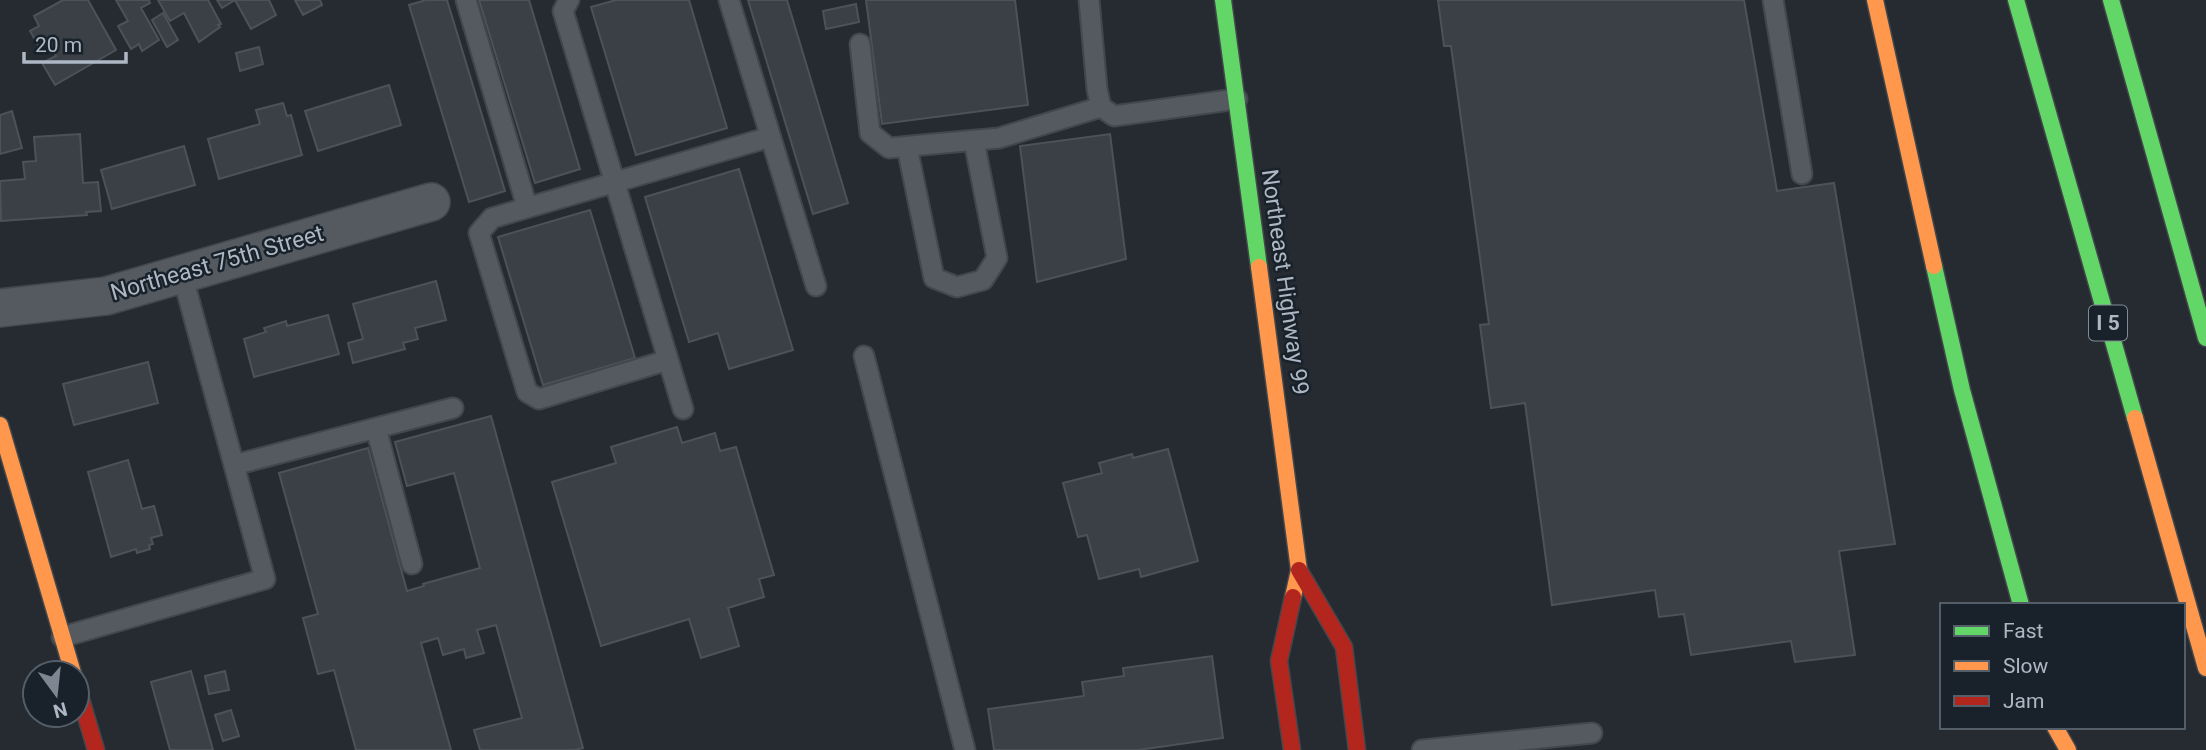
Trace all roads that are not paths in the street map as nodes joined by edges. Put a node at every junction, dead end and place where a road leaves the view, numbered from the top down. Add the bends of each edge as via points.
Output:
1 (466, 0) edge
2 (569, 0) edge
3 (729, 0) edge
4 (1089, 0) edge
5 (1223, 0) edge
6 (1773, 0) edge
7 (1875, 0) edge
8 (2016, 0) edge
9 (2111, 0) edge
10 (860, 44) dead end
11 (1237, 99) junction
12 (1101, 107) junction
13 (770, 136) junction
14 (974, 141) junction
15 (907, 147) junction
16 (1802, 174) dead end
17 (614, 182) junction
18 (431, 202) dead end
19 (527, 208) junction
20 (182, 274) junction
21 (816, 286) dead end
22 (0, 308) edge
23 (2206, 338) edge
24 (864, 356) dead end
25 (668, 360) junction
26 (453, 408) dead end
27 (683, 409) dead end
28 (0, 425) edge
29 (376, 428) junction
30 (234, 464) junction
31 (412, 564) dead end
32 (1299, 570) junction
33 (2020, 603) edge
34 (62, 637) junction
35 (69, 659) edge
36 (2206, 668) edge
37 (90, 729) edge
38 (2055, 729) edge
39 (2056, 729) edge
40 (1592, 733) dead end
41 (96, 750) edge
42 (965, 750) edge
43 (1292, 750) edge
44 (1357, 750) edge
45 (1422, 750) edge
46 (2057, 750) edge
47 (2068, 750) edge

1 - 19 lane
2 - 17 lane via 563,12
3 - 13 lane
4 - 12 lane
5 - 11 main road, Northeast Highway 99
6 - 16 lane
7 - 33 main road via 1962,390
8 - 36 main road, I 5
9 - 23 main road
10 - 15 lane via 870,133 889,148
11 - 12 lane via 1114,116
11 - 32 main road, Northeast Highway 99
12 - 14 lane via 999,138
13 - 17 lane
13 - 21 lane
14 - 15 lane
14 - 15 lane via 996,258 983,279 957,286 934,278
17 - 19 lane
17 - 25 lane
18 - 20 street, Northeast 75th Street
19 - 25 lane via 492,218 479,233 527,392 539,400
20 - 22 street, Northeast 75th Street via 106,296
20 - 30 lane
24 - 42 lane
25 - 27 lane
26 - 29 lane
28 - 34 main road
29 - 30 lane
29 - 31 lane
30 - 34 lane via 265,579
32 - 43 main road, Northeast Highway 99 via 1279,661
32 - 44 main road, Northeast Highway 99 via 1344,648
34 - 35 main road
37 - 41 main road
38 - 46 main road
39 - 47 main road
40 - 45 lane

